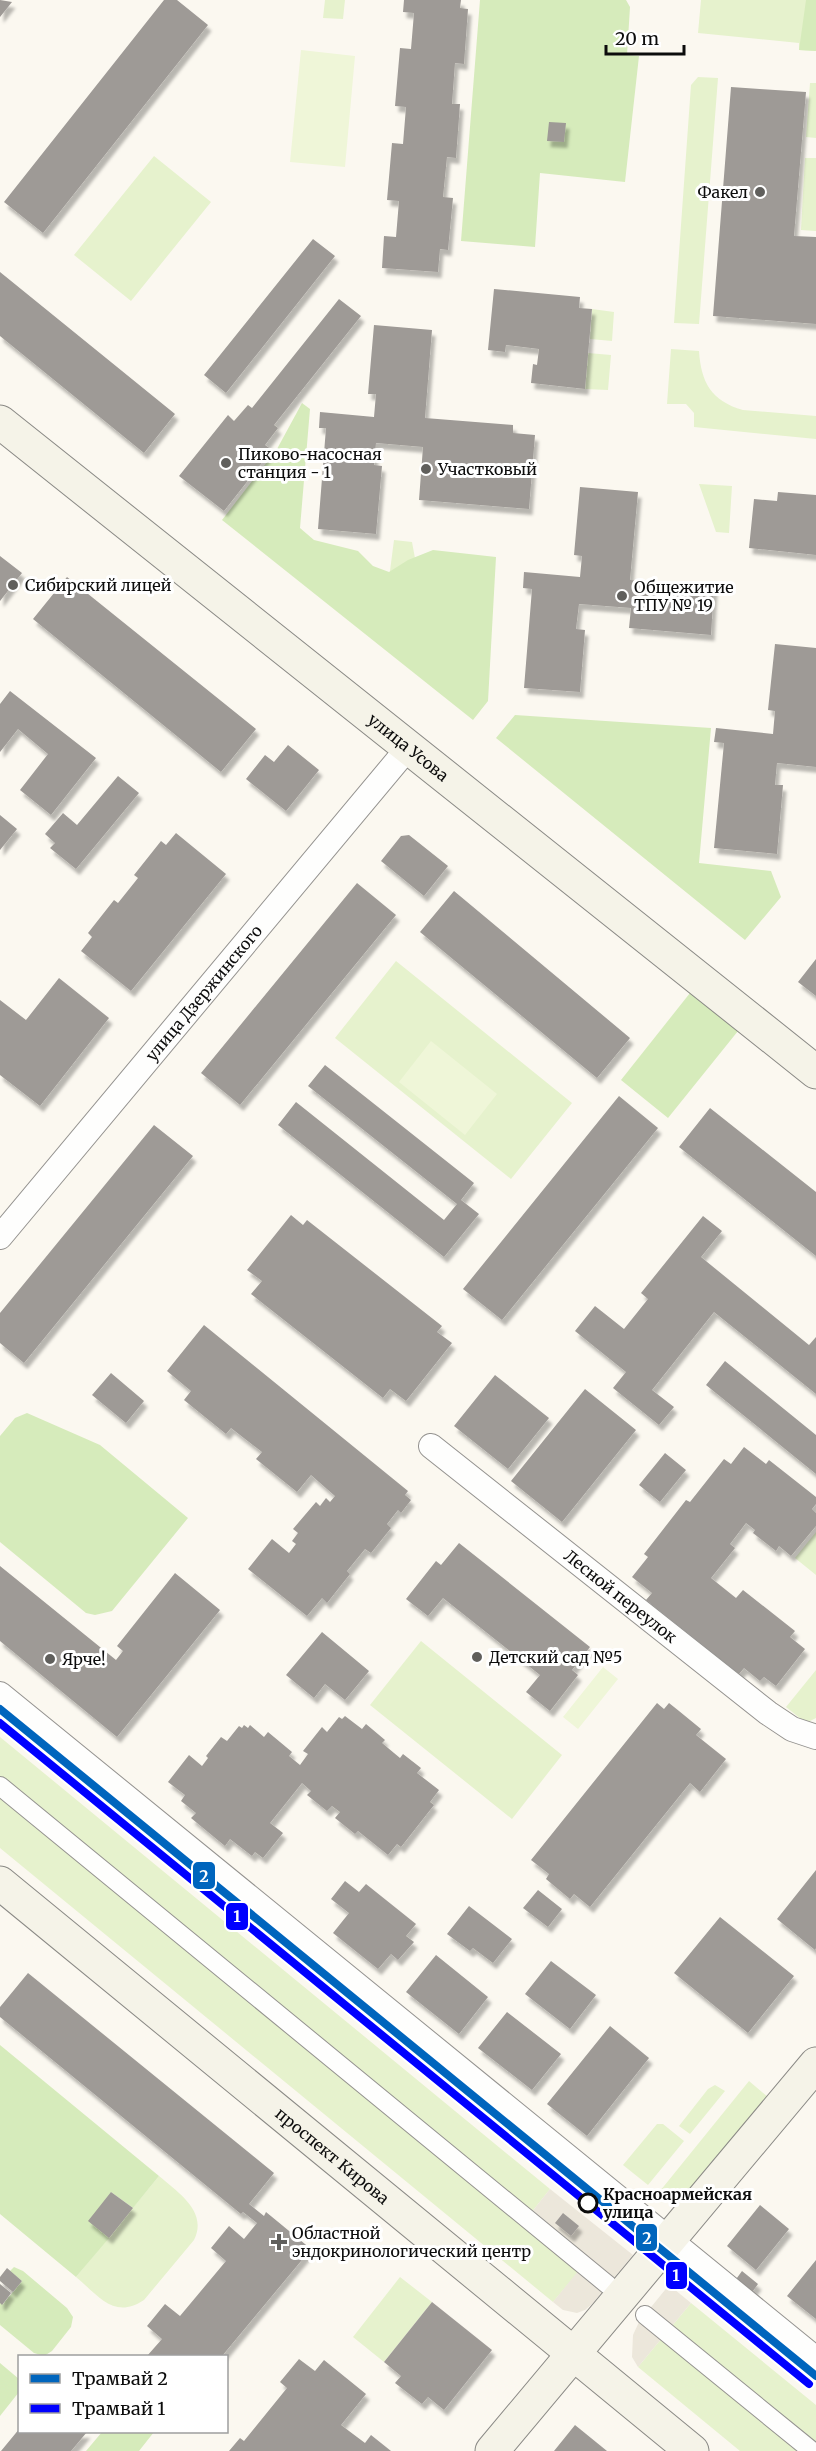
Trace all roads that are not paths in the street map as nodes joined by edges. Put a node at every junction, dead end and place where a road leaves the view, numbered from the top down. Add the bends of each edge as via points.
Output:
1 (0, 422) edge
2 (408, 748) junction
3 (816, 1072) edge
4 (0, 1237) edge
5 (431, 1446) dead end
6 (0, 1694) edge
7 (816, 1737) edge
8 (0, 1786) edge
9 (0, 1883) edge
10 (816, 2064) edge
11 (669, 2241) junction
12 (608, 2285) dead end
13 (645, 2315) dead end
14 (574, 2354) junction
15 (816, 2359) edge
16 (492, 2451) edge
17 (692, 2451) edge
18 (812, 2451) edge

1 - 2 main road, улица Усова
2 - 3 main road, улица Усова
2 - 4 street, улица Дзержинского
5 - 7 street, Лесной переулок via 768,1713 792,1729
6 - 11 street
8 - 12 street
9 - 14 main road, проспект Кирова
10 - 11 main road
11 - 14 main road
11 - 15 street
13 - 18 street
14 - 16 main road
14 - 17 main road, проспект Кирова

